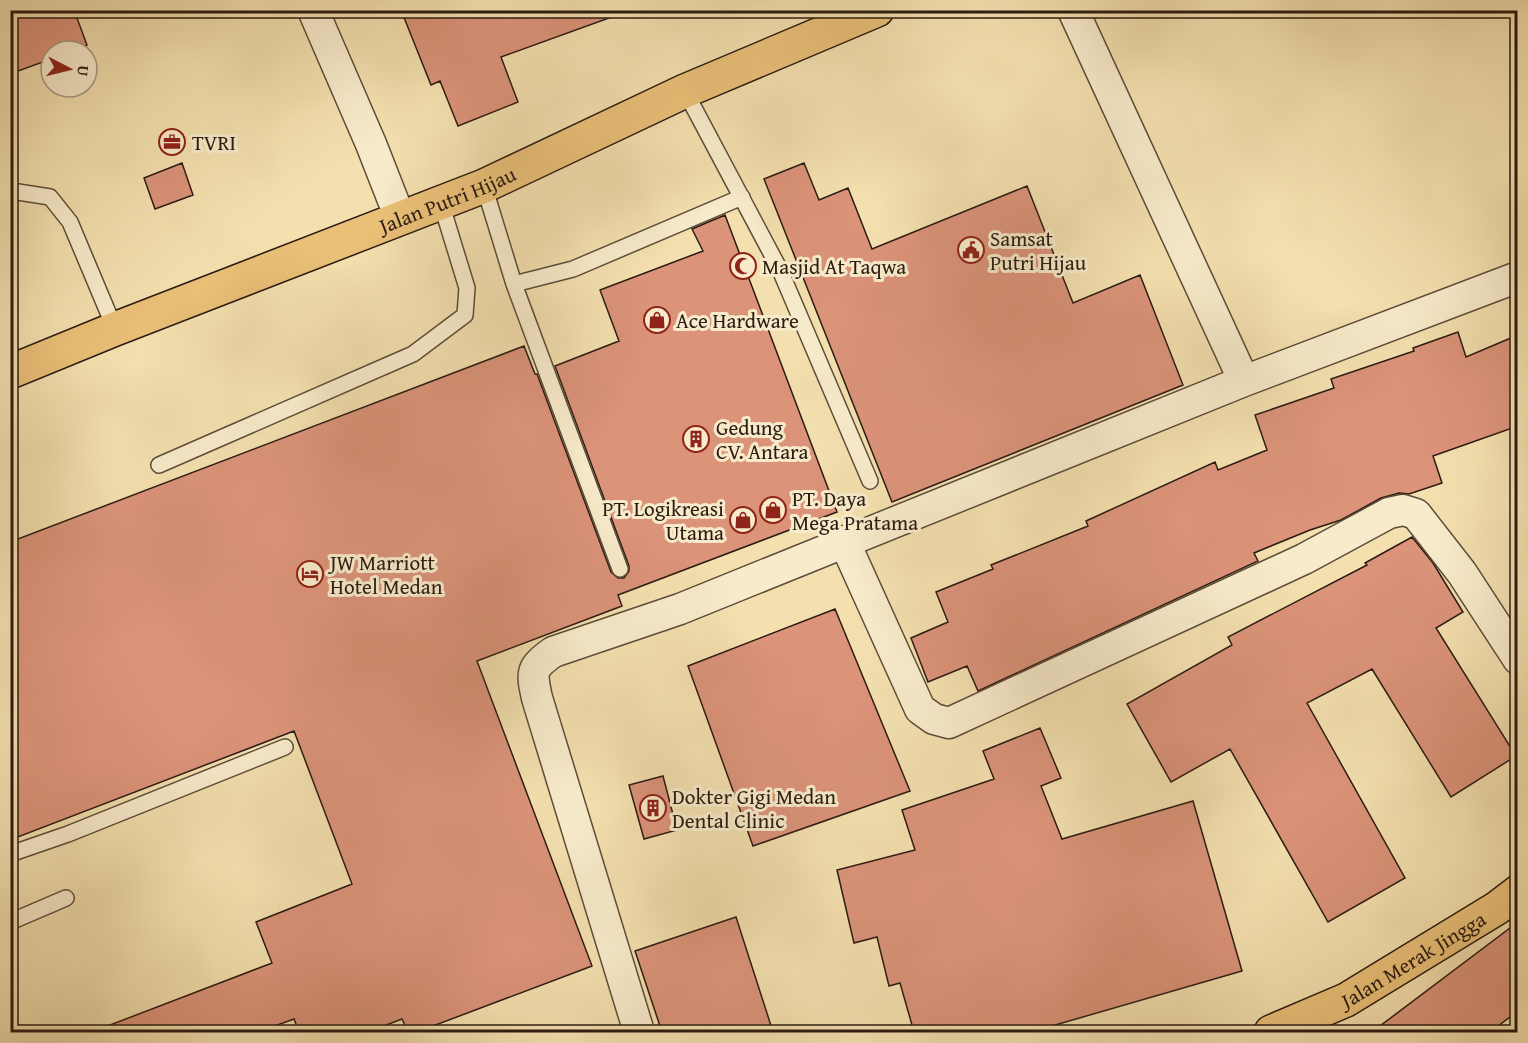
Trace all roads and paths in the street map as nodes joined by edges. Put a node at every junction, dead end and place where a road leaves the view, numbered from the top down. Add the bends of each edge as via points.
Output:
1 (313, 10) edge
2 (877, 10) edge
3 (1073, 10) edge
4 (685, 91) junction
5 (484, 186) junction
6 (10, 196) edge
7 (742, 197) junction
8 (441, 202) junction
9 (400, 218) junction
10 (1518, 278) edge
11 (514, 284) junction
12 (115, 329) junction
13 (10, 372) edge
14 (1244, 381) junction
15 (159, 465) dead end
16 (870, 481) dead end
17 (844, 541) junction
18 (620, 569) dead end
19 (1518, 659) edge
20 (285, 747) dead end
21 (10, 854) edge
22 (1518, 892) edge
23 (66, 898) dead end
24 (10, 922) edge
25 (639, 1032) edge
26 (1271, 1032) edge

1 - 9 street
2 - 4 main road, Jalan Putri Hijau
3 - 14 street
4 - 5 main road, Jalan Putri Hijau
4 - 7 lane
5 - 8 main road, Jalan Putri Hijau
5 - 11 lane
6 - 12 lane via 18,192 50,197 70,222
7 - 11 lane via 573,269
7 - 16 lane via 780,270
8 - 9 main road, Jalan Putri Hijau
8 - 15 lane via 467,288 465,315 413,354
9 - 12 main road, Jalan Putri Hijau
10 - 14 street
11 - 18 lane
12 - 13 main road, Jalan Putri Hijau
14 - 17 street
17 - 19 street via 920,709 949,723 1304,559 1389,513 1403,510 1416,514 1462,573
17 - 25 street via 680,609 554,652 538,663 533,676 537,698
20 - 21 lane
22 - 26 main road, Jalan Merak Jingga via 1346,1000
23 - 24 lane

